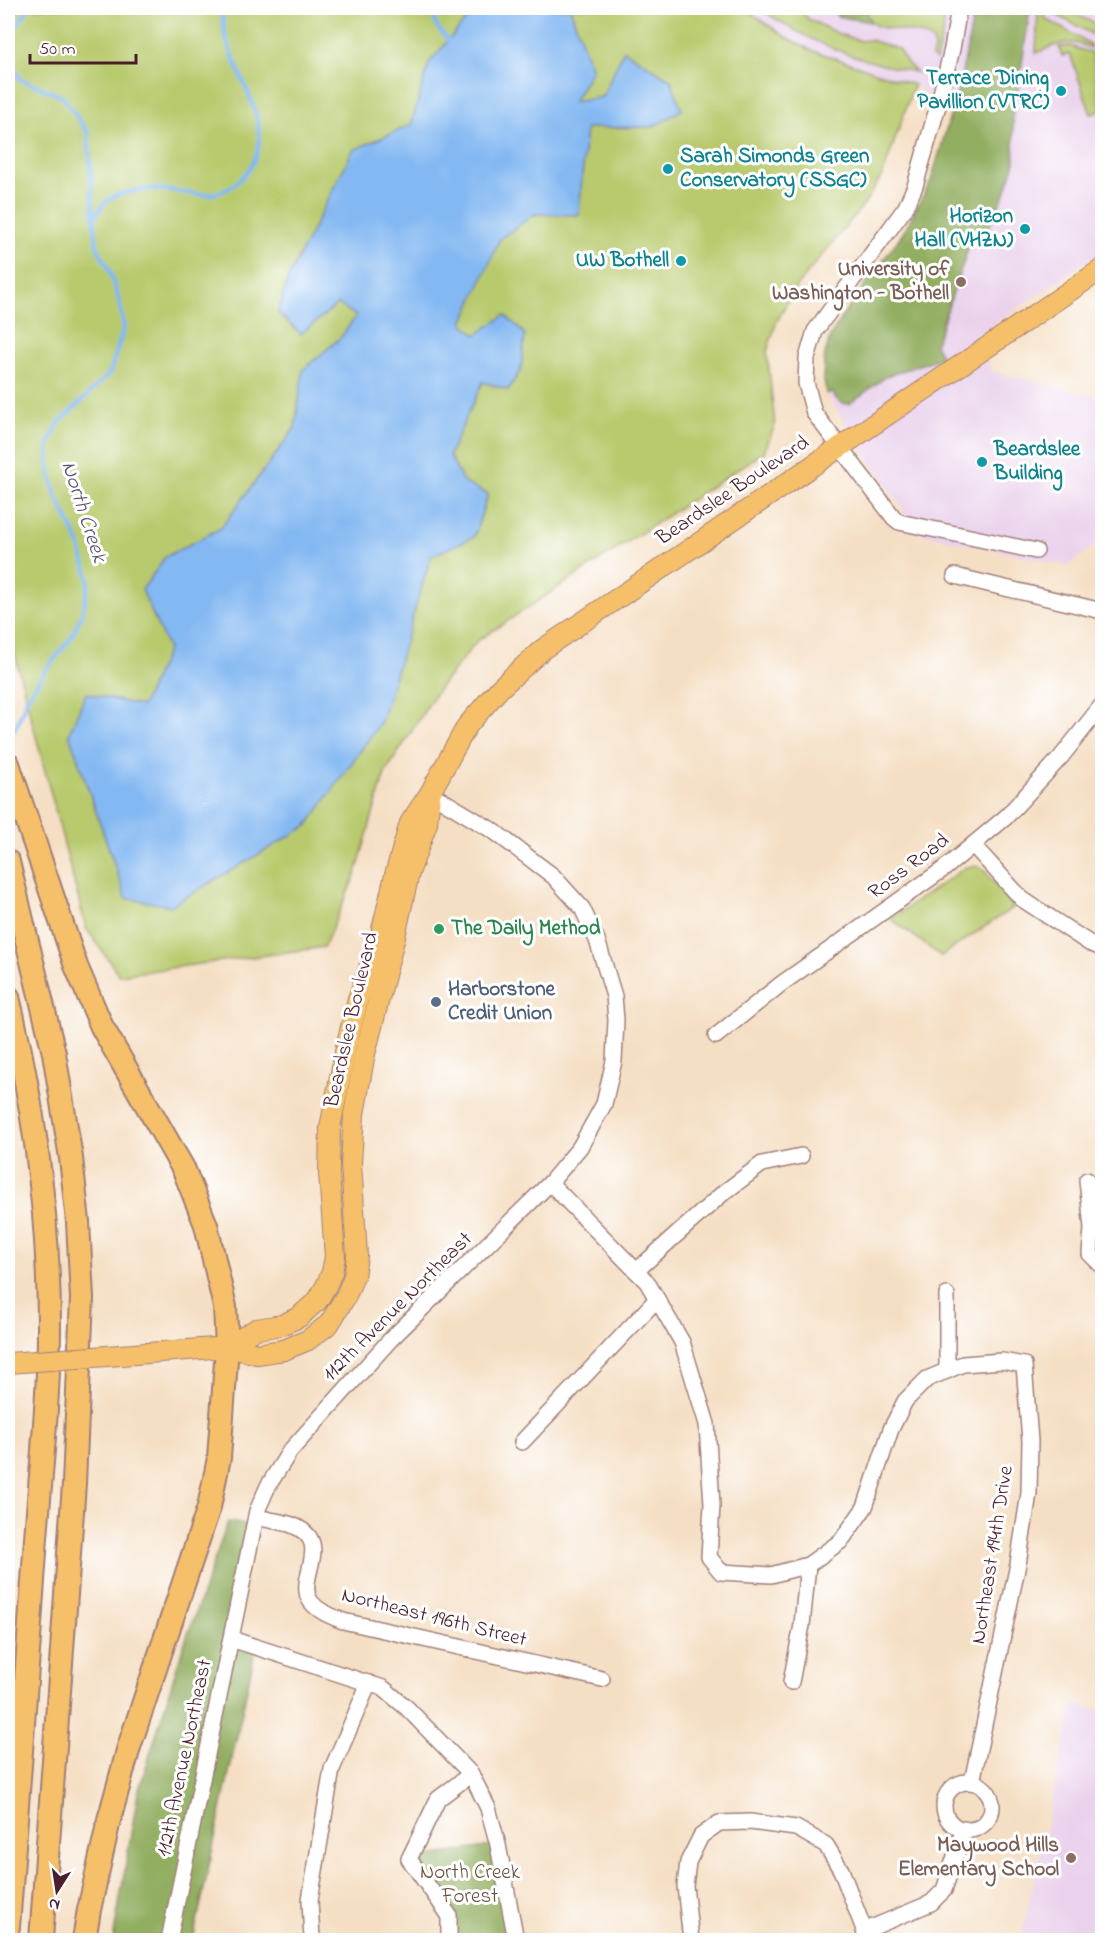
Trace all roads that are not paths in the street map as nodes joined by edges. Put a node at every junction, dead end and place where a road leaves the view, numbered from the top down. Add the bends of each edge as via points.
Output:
1 (958, 8) edge
2 (1102, 269) edge
3 (839, 449) junction
4 (1036, 551) dead end
5 (954, 576) dead end
6 (1102, 611) edge
7 (1102, 705) edge
8 (11, 773) edge
9 (430, 792) junction
10 (973, 845) junction
11 (8, 862) edge
12 (8, 909) edge
13 (1102, 948) edge
14 (8, 997) edge
15 (716, 1036) dead end
16 (8, 1046) edge
17 (801, 1156) dead end
18 (1087, 1180) dead end
19 (550, 1183) junction
20 (1102, 1266) edge
21 (636, 1271) junction
22 (947, 1294) dead end
23 (657, 1299) junction
24 (227, 1347) junction
25 (8, 1364) edge
26 (947, 1371) junction
27 (522, 1442) dead end
28 (256, 1517) junction
29 (808, 1565) junction
30 (231, 1639) junction
31 (602, 1679) dead end
32 (369, 1683) junction
33 (792, 1683) dead end
34 (8, 1766) edge
35 (471, 1774) junction
36 (972, 1782) junction
37 (964, 1830) junction
38 (8, 1927) edge
39 (866, 1936) edge
40 (30, 1941) edge
41 (40, 1941) edge
42 (84, 1941) edge
43 (169, 1941) edge
44 (312, 1941) edge
45 (449, 1941) edge
46 (516, 1941) edge
47 (692, 1941) edge

1 - 3 street via 944,83 906,207 815,331 807,358 806,382 814,413
2 - 3 main road, Beardslee Boulevard
3 - 4 street via 899,522
3 - 9 main road, Beardslee Boulevard via 543,649 500,688 467,726
5 - 6 street
7 - 10 street, Ross Road via 1006,817
8 - 24 highway via 76,966 102,1027 183,1170 206,1226 225,1307
9 - 19 street, 112th Avenue Northeast via 495,832 554,876 582,909 605,964 616,1020 614,1061 604,1104 580,1147
9 - 24 main road, Beardslee Boulevard via 410,823 344,1054 330,1128 328,1173 335,1257 332,1272 318,1300 299,1317 282,1325 256,1329
9 - 24 main road, Beardslee Boulevard via 427,823 409,873 366,1046 354,1114 354,1276 328,1324 308,1340 284,1350 257,1354
10 - 13 street via 1022,899
10 - 15 street, Ross Road
11 - 41 highway via 54,1053 73,1169 82,1298 73,1496
12 - 40 highway via 53,1108 69,1246 68,1391
14 - 38 highway via 36,1142 45,1220 49,1328
16 - 34 highway via 25,1147 38,1321
17 - 21 street via 762,1164 722,1194
18 - 20 street via 1092,1228 1090,1254
19 - 21 street, Northeast 194th Drive
19 - 28 street, 112th Avenue Northeast via 390,1340 290,1451 268,1486
21 - 23 street, Northeast 194th Drive
22 - 26 street
23 - 27 street
23 - 29 street, Northeast 194th Drive via 682,1342 707,1424 712,1505 709,1557 721,1572 771,1575
24 - 25 main road, bridge
24 - 42 highway via 219,1458 209,1507 129,1747
26 - 29 street, Northeast 194th Drive via 927,1379 905,1401 891,1429 865,1507 841,1541
26 - 36 street, Northeast 194th Drive via 963,1364 1002,1360 1024,1365 1030,1441 1029,1493 1018,1564
28 - 30 street, 112th Avenue Northeast
28 - 31 street, Northeast 196th Street via 293,1525 313,1543 307,1588 310,1600 326,1614
29 - 33 street
30 - 32 street
30 - 43 street, 112th Avenue Northeast
32 - 35 street via 401,1702
32 - 44 street via 332,1769 310,1900
35 - 45 street via 438,1799 409,1859 449,1915
35 - 46 street via 488,1808 498,1845
36 - 37 street via 952,1787 944,1805 948,1818
36 - 37 street via 989,1793 993,1806 984,1824
37 - 39 street via 944,1890 931,1903
39 - 47 street via 841,1870 826,1845 796,1828 750,1822 719,1823 701,1836 688,1862 685,1886

